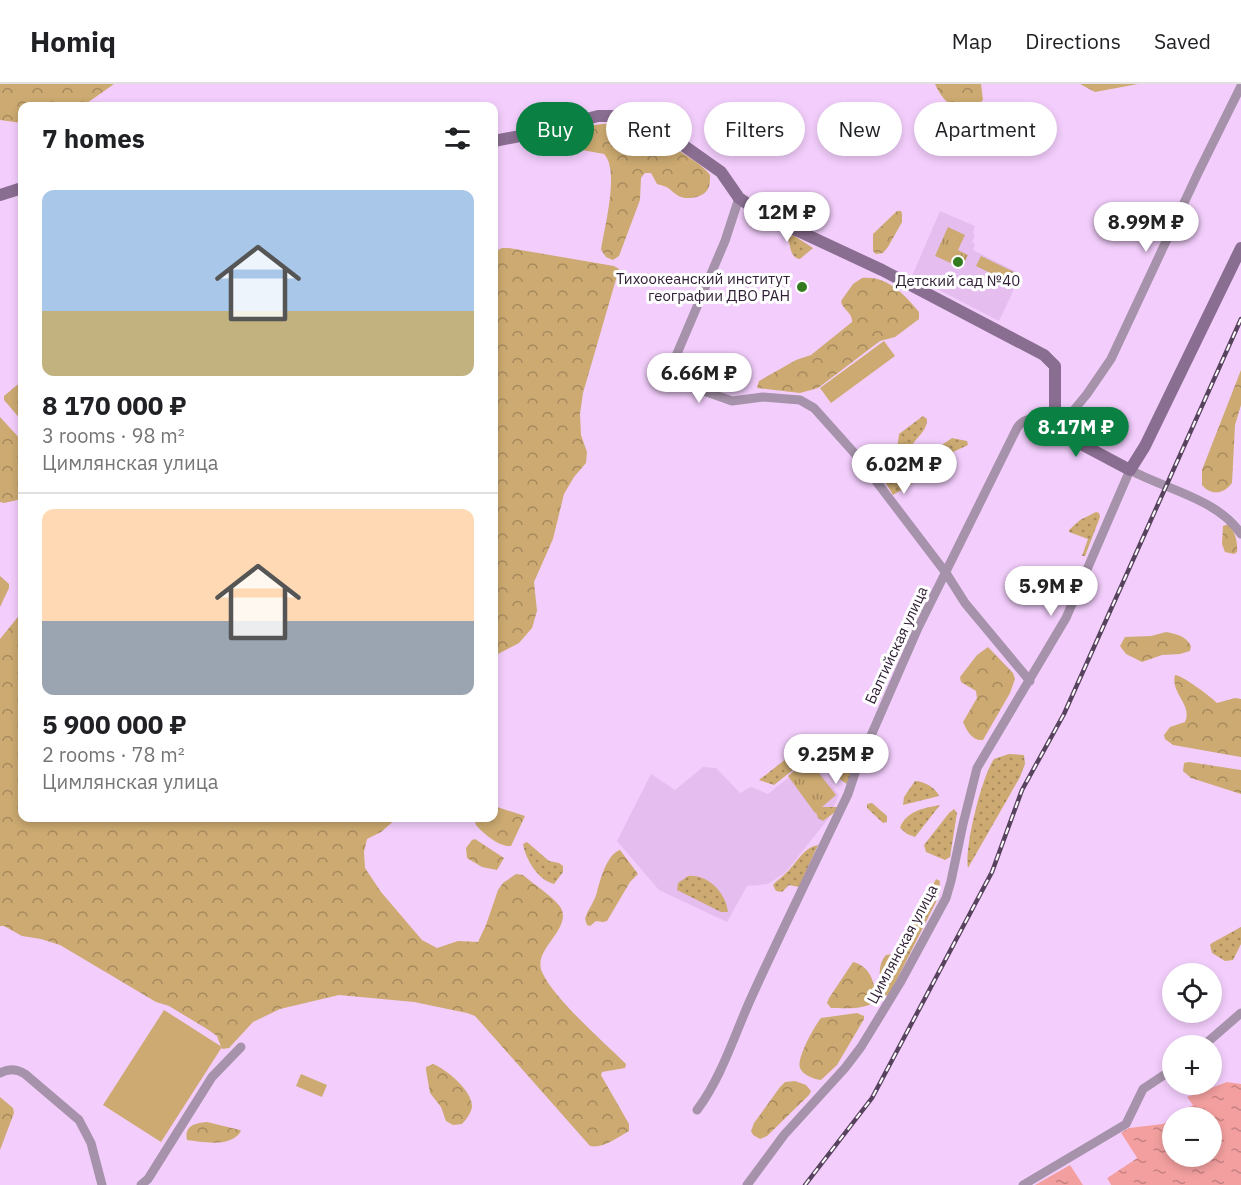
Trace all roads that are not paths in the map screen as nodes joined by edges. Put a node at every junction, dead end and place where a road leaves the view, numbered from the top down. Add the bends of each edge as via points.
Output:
1 (1241, 86) edge
2 (498, 140) edge
3 (18, 189) edge
4 (0, 195) edge
5 (739, 198) junction
6 (1241, 248) edge
7 (1057, 424) junction
8 (1130, 470) junction
9 (1241, 534) edge
10 (946, 573) junction
11 (1030, 681) junction
12 (1241, 1013) edge
13 (1216, 1035) edge
14 (241, 1047) dead end
15 (0, 1073) edge
16 (1162, 1076) edge
17 (697, 1110) dead end
18 (102, 1185) edge
19 (141, 1185) edge
20 (747, 1185) edge
21 (1023, 1185) edge

1 - 7 street via 1111,359 1087,394
2 - 5 main road via 598,116 632,118 663,131 721,172
3 - 4 main road
5 - 7 main road via 785,226 882,270 1053,362
5 - 10 street via 670,377 732,401 763,397 800,400 814,408 857,456
6 - 8 main road
7 - 8 main road via 1066,436
7 - 10 street, Балтийская улица via 1032,419 1020,423
8 - 9 street via 1212,507 1234,523
8 - 11 street, Цимлянская улица via 1066,618
10 - 11 street via 965,603
10 - 17 street, Балтийская улица via 848,794
11 - 20 street, Цимлянская улица via 977,768 949,891 900,983 861,1047 784,1135
12 - 13 street
14 - 19 street via 212,1077
15 - 18 street via 10,1069 25,1074 79,1120 91,1143
16 - 21 street via 1143,1089 1126,1124

